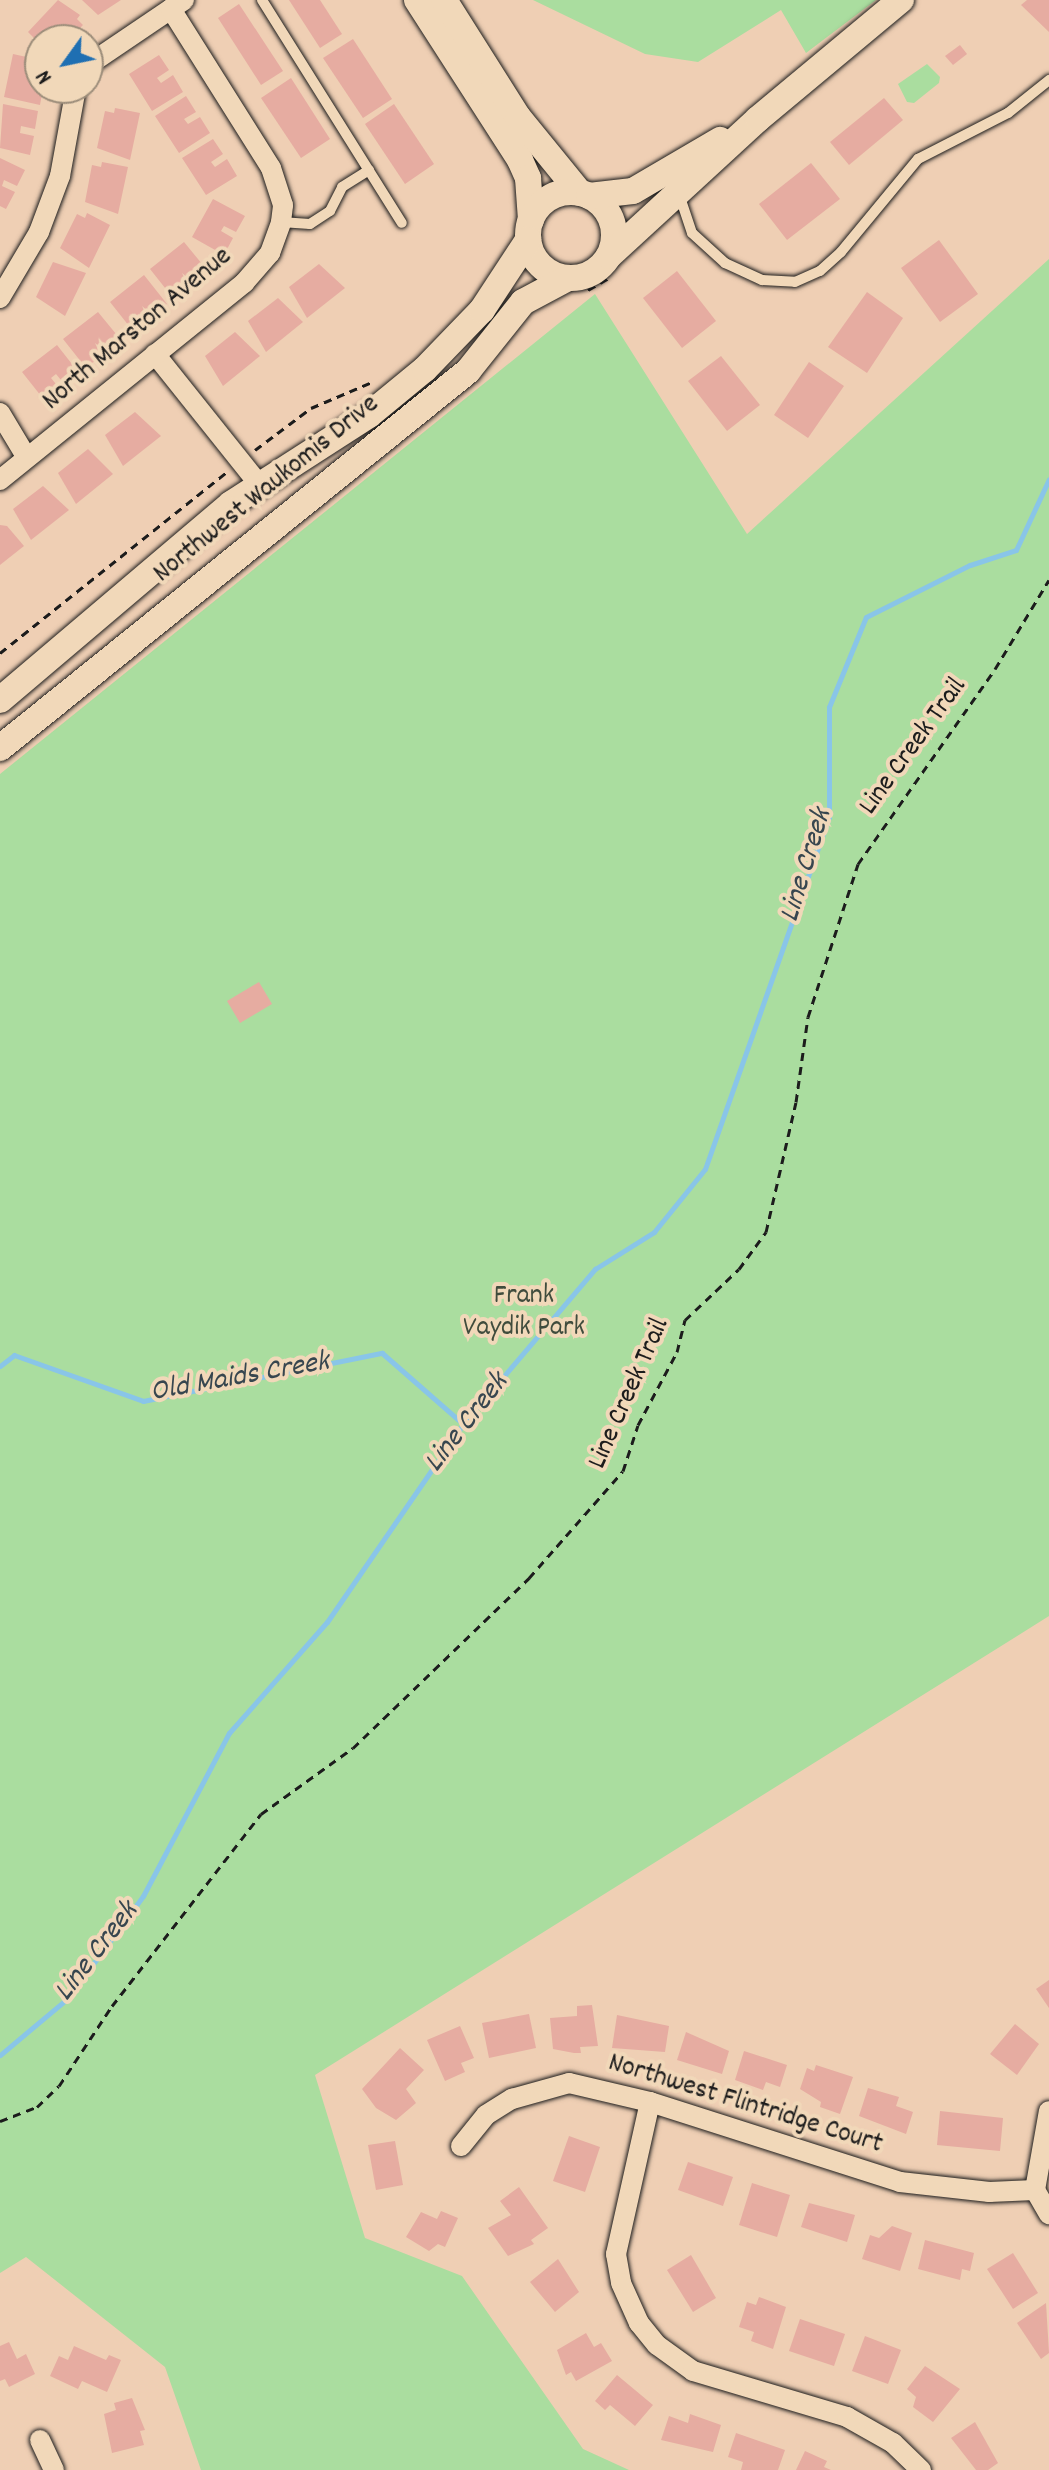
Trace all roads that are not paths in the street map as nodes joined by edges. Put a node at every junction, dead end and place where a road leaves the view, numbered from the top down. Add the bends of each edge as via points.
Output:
1 (262, 0) edge
2 (417, 0) edge
3 (444, 0) edge
4 (901, 0) edge
5 (177, 4) edge
6 (104, 54) edge
7 (1049, 80) edge
8 (73, 104) edge
9 (758, 119) junction
10 (369, 170) junction
11 (679, 194) junction
12 (584, 195) junction
13 (282, 213) junction
14 (402, 223) dead end
15 (530, 230) junction
16 (609, 256) junction
17 (568, 278) junction
18 (0, 298) edge
19 (155, 354) junction
20 (0, 413) edge
21 (27, 458) junction
22 (0, 480) edge
23 (258, 483) junction
24 (0, 700) edge
25 (0, 748) edge
26 (650, 2102) junction
27 (1049, 2111) edge
28 (461, 2146) dead end
29 (1035, 2190) junction
30 (1049, 2214) edge
31 (40, 2440) dead end
32 (54, 2470) edge
33 (921, 2470) edge

1 - 10 lane
2 - 15 main road via 520,160 528,178
3 - 12 main road via 518,117
4 - 9 main road
5 - 6 street
5 - 13 street via 271,168
7 - 11 lane via 1008,113 918,159 841,252 820,271 795,282 762,280 725,263 692,233
8 - 18 street via 60,176 39,232
9 - 11 main road
9 - 12 main road via 633,191
10 - 13 lane via 342,187 330,211 310,224
10 - 14 lane
11 - 16 main road
12 - 15 main road via 550,198
12 - 16 main road via 610,218 614,237
13 - 19 street, North Marston Avenue via 270,253 244,283
15 - 17 main road via 541,266
15 - 23 main road, Northwest Waukomis Drive via 482,310 425,369 369,415
16 - 17 main road via 587,276
17 - 25 main road, Northwest Waukomis Drive via 523,302 468,371
19 - 21 street, North Marston Avenue
19 - 23 street
20 - 21 street
21 - 22 street, North Marston Avenue
23 - 24 main road, Northwest Waukomis Drive
26 - 28 street, Northwest Flintridge Court via 569,2083 554,2085 486,2115
26 - 29 street, Northwest Flintridge Court via 900,2182 959,2190
26 - 33 street via 616,2254 621,2283 639,2323 657,2345 693,2371 847,2417 893,2443
27 - 29 street
29 - 30 street
31 - 32 street

